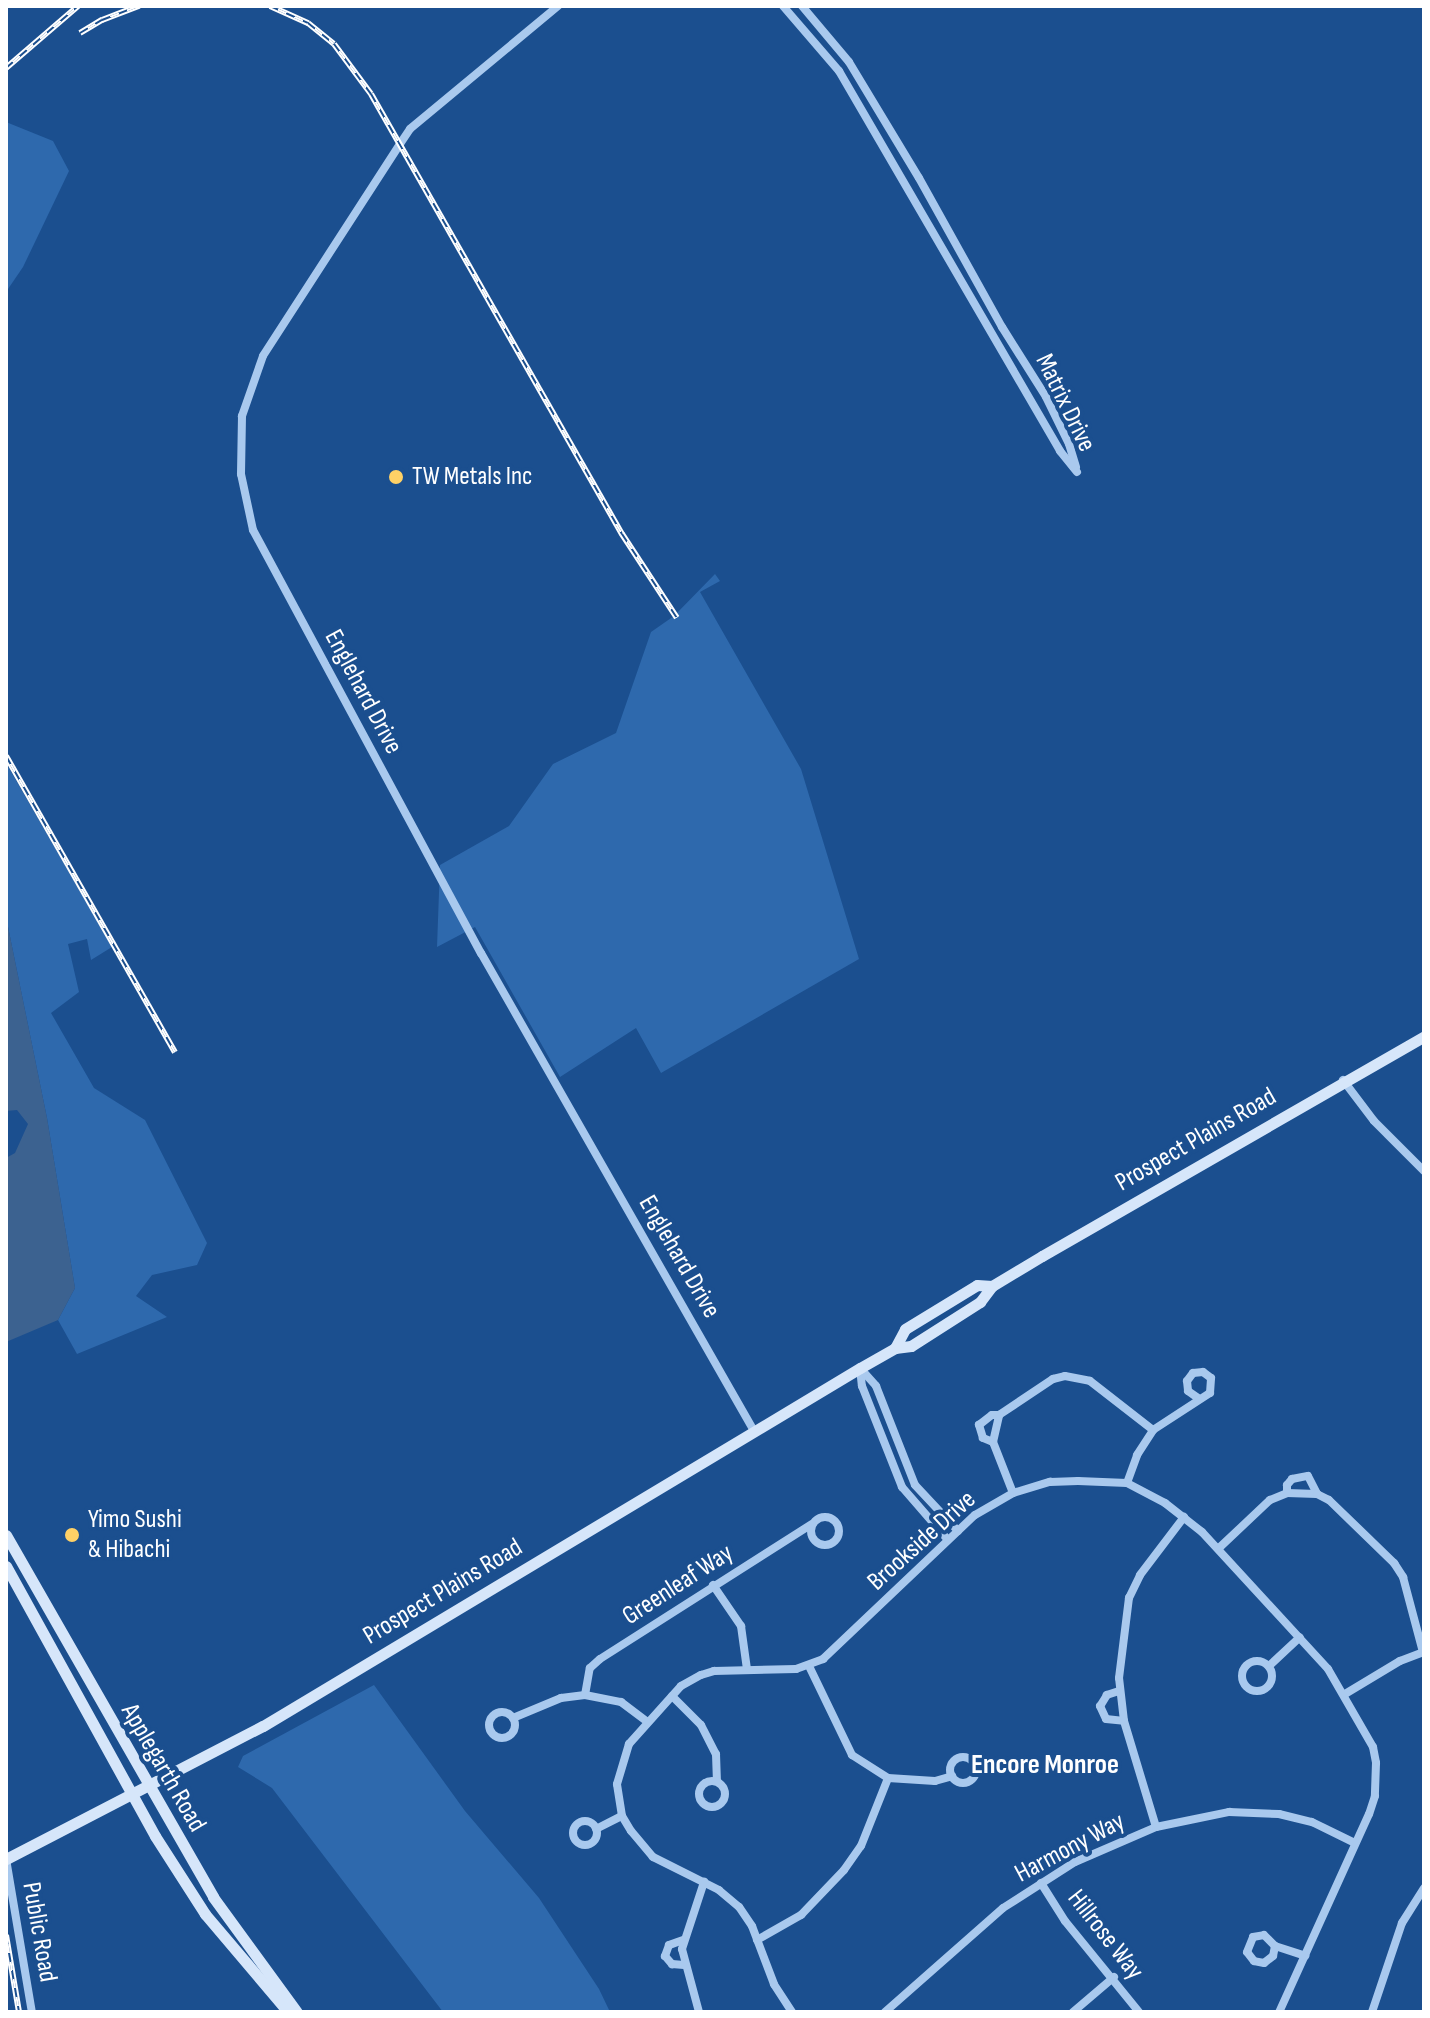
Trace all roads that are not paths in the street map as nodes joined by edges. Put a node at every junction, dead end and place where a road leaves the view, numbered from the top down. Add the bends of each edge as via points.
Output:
1 (558, 6) edge
2 (783, 6) edge
3 (802, 6) edge
4 (1424, 1036) edge
5 (1343, 1080) junction
6 (1424, 1171) edge
7 (992, 1286) junction
8 (895, 1348) junction
9 (860, 1368) junction
10 (1198, 1398) dead end
11 (999, 1415) junction
12 (1153, 1430) junction
13 (754, 1431) junction
14 (993, 1442) junction
15 (1127, 1483) junction
16 (1013, 1493) junction
17 (1287, 1493) junction
18 (1317, 1494) junction
19 (1184, 1517) junction
20 (812, 1524) dead end
21 (958, 1531) junction
22 (6, 1535) edge
23 (948, 1540) junction
24 (1219, 1548) junction
25 (6, 1566) edge
26 (713, 1585) junction
27 (1300, 1637) junction
28 (1424, 1652) edge
29 (809, 1666) junction
30 (1269, 1666) dead end
31 (747, 1669) junction
32 (1119, 1691) junction
33 (1345, 1694) junction
34 (585, 1695) junction
35 (672, 1696) junction
36 (513, 1718) dead end
37 (646, 1721) junction
38 (1124, 1721) junction
39 (952, 1776) dead end
40 (888, 1778) junction
41 (717, 1781) dead end
42 (147, 1787) junction
43 (132, 1795) junction
44 (622, 1816) junction
45 (1156, 1827) junction
46 (596, 1829) dead end
47 (1355, 1843) junction
48 (6, 1859) edge
49 (704, 1882) junction
50 (1041, 1883) junction
51 (1424, 1888) edge
52 (683, 1940) junction
53 (757, 1940) junction
54 (1275, 1946) dead end
55 (1305, 1956) junction
56 (684, 1965) junction
57 (1114, 1977) junction
58 (32, 2012) edge
59 (288, 2012) edge
60 (297, 2012) edge
61 (699, 2012) edge
62 (792, 2012) edge
63 (885, 2012) edge
64 (1073, 2012) edge
65 (1139, 2012) edge
66 (1279, 2012) edge
67 (1372, 2012) edge

1 - 13 street, Englehard Drive via 410,129 263,356 242,416 241,474 253,530 481,953
2 - 3 street, Matrix Drive via 839,71 1077,472 1046,397 919,178 849,62
4 - 5 street, Prospect Plains Road
5 - 6 street via 1374,1121
5 - 7 street, Prospect Plains Road
7 - 8 street, Prospect Plains Road via 980,1302 911,1346
7 - 8 street, Prospect Plains Road via 977,1285 905,1329
8 - 9 street, Prospect Plains Road
9 - 13 street, Prospect Plains Road
9 - 21 street via 881,1397 915,1485
9 - 23 street via 862,1386 902,1487
10 - 12 street
11 - 12 street via 1053,1379 1078,1377
11 - 14 street
11 - 14 street via 979,1425 983,1438
12 - 15 street
13 - 42 street, Prospect Plains Road via 263,1726
14 - 16 street
15 - 16 street, Brookside Drive via 1050,1482
15 - 19 street
16 - 21 street, Brookside Drive
17 - 18 street
17 - 18 street via 1292,1479 1308,1476
17 - 24 street via 1270,1500
18 - 28 street via 1394,1563 1403,1577
19 - 24 street
19 - 32 street via 1129,1598
20 - 26 street, Greenleaf Way
21 - 23 street, Brookside Drive
22 - 42 street, Applegarth Road
23 - 29 street, Brookside Drive via 830,1653
24 - 27 street
25 - 43 street, Applegarth Road
26 - 31 street via 741,1626
26 - 34 street, Greenleaf Way via 590,1668
27 - 30 street
27 - 33 street
28 - 33 street
29 - 31 street
29 - 40 street via 852,1755
31 - 35 street via 701,1675
32 - 38 street
32 - 38 street via 1107,1695 1100,1706 1106,1719
33 - 47 street via 1376,1763 1375,1796
34 - 36 street via 561,1698
34 - 37 street via 621,1702
35 - 37 street
35 - 41 street via 701,1725 716,1754
37 - 44 street via 629,1744 619,1771
38 - 45 street
39 - 40 street via 935,1781
40 - 53 street via 861,1846 844,1870 801,1915
42 - 43 street, Prospect Plains Road
42 - 60 street, Applegarth Road via 213,1897
43 - 48 street, Prospect Plains Road
43 - 59 street, Applegarth Road via 205,1914
44 - 46 street
44 - 49 street via 653,1857
45 - 47 street, Harmony Way via 1229,1812 1279,1814 1312,1822
45 - 50 street, Harmony Way via 1098,1850
47 - 55 street
48 - 58 street, Public Road
49 - 52 street
49 - 53 street via 739,1907
50 - 57 street, Hillrose Way via 1065,1921
50 - 63 street, Harmony Way via 1003,1908
51 - 67 street via 1402,1923
52 - 56 street
52 - 56 street via 669,1945 665,1956 672,1964
53 - 62 street
54 - 55 street
55 - 66 street
56 - 61 street
57 - 64 street
57 - 65 street, Hillrose Way

